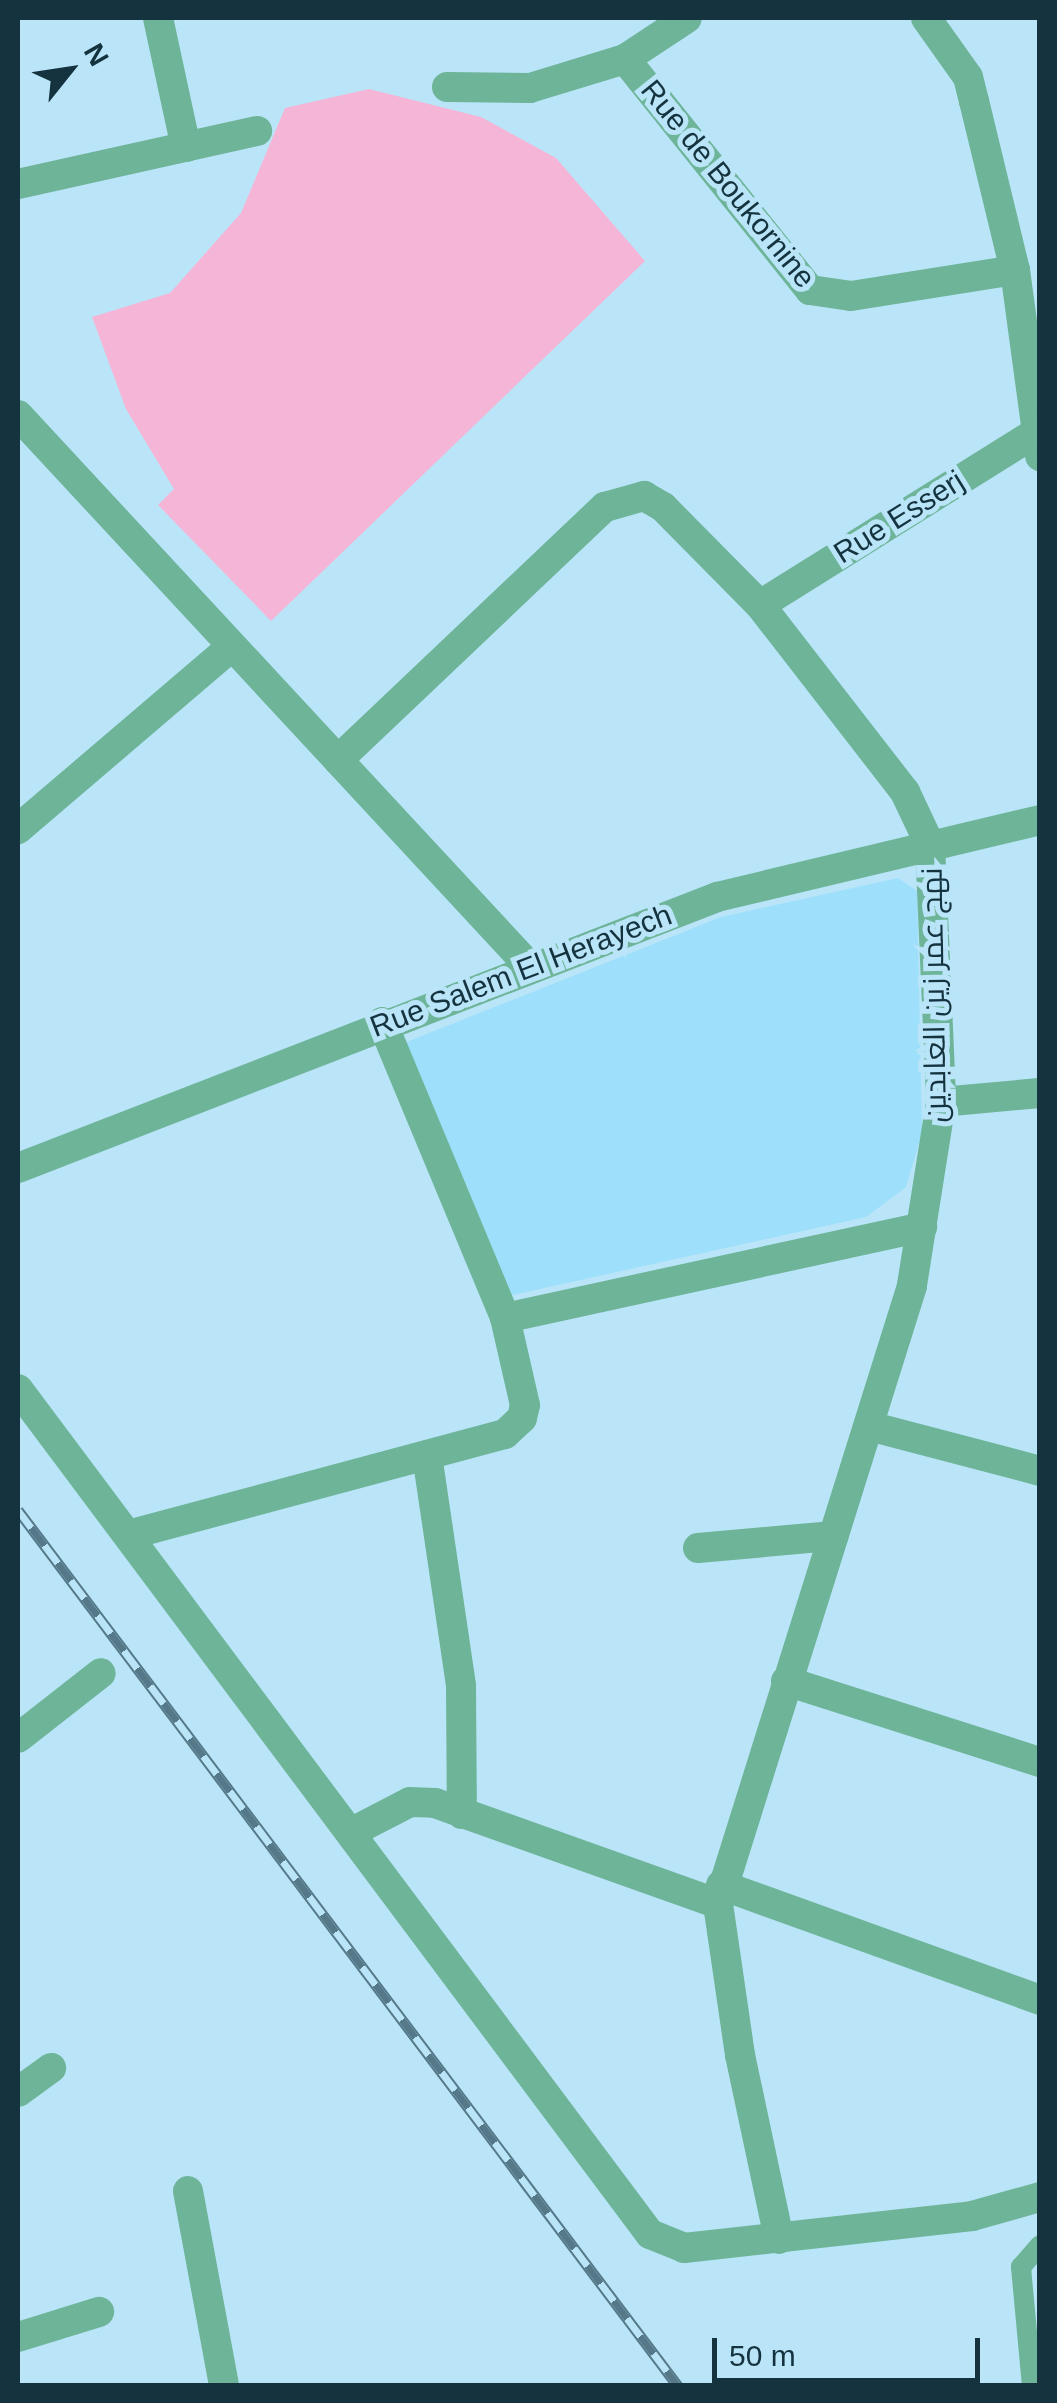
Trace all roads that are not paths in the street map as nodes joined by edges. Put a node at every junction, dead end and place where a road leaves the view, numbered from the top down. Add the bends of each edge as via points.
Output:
1 (158, 18) edge
2 (687, 18) edge
3 (926, 18) edge
4 (626, 58) junction
5 (447, 87) dead end
6 (257, 131) dead end
7 (186, 147) junction
8 (18, 184) edge
9 (1015, 270) junction
10 (18, 419) edge
11 (1037, 439) edge
12 (760, 605) junction
13 (229, 649) junction
14 (338, 760) junction
15 (1040, 820) edge
16 (18, 829) edge
17 (930, 845) junction
18 (530, 967) junction
19 (382, 1022) junction
20 (1040, 1092) edge
21 (942, 1102) junction
22 (18, 1168) edge
23 (922, 1227) junction
24 (506, 1318) junction
25 (18, 1389) edge
26 (868, 1426) junction
27 (427, 1455) junction
28 (1040, 1471) edge
29 (128, 1535) junction
30 (833, 1536) junction
31 (698, 1548) dead end
32 (101, 1673) dead end
33 (786, 1680) junction
34 (18, 1738) edge
35 (1040, 1762) edge
36 (462, 1814) junction
37 (352, 1832) junction
38 (719, 1895) junction
39 (1040, 2000) edge
40 (50, 2068) dead end
41 (18, 2092) edge
42 (188, 2191) dead end
43 (1040, 2197) edge
44 (779, 2239) junction
45 (1040, 2245) edge
46 (99, 2312) dead end
47 (18, 2337) edge
48 (224, 2386) edge
49 (1032, 2386) edge

1 - 7 street
2 - 4 street
3 - 9 street via 968,77
4 - 5 street via 530,88
4 - 9 street, Rue de Boukornine via 810,290 850,296
6 - 7 street
7 - 8 street
9 - 11 street
10 - 13 street
11 - 12 street, Rue Esserj
12 - 14 street, نهج عمر زين العابدين via 663,507 644,496 605,508
12 - 17 street, نهج عمر زين العابدين via 904,792
13 - 14 street
13 - 16 street
14 - 18 street
15 - 17 street, Rue Salem El Herayech
17 - 18 street, Rue Salem El Herayech via 717,897
17 - 21 street, نهج عمر زين العابدين
18 - 19 street, Rue Salem El Herayech
19 - 22 street, Rue Salem El Herayech
19 - 24 street
20 - 21 street
21 - 23 street, نهج عمر زين العابدين
23 - 24 street
23 - 26 street, نهج عمر زين العابدين via 912,1286
24 - 27 street via 522,1418 505,1434
25 - 29 street
26 - 28 street
26 - 30 street, نهج عمر زين العابدين
27 - 29 street
27 - 36 street via 461,1686
29 - 37 street
30 - 31 street
30 - 33 street, نهج عمر زين العابدين
32 - 34 street
33 - 35 street
33 - 38 street, نهج عمر زين العابدين
36 - 37 street via 410,1802
36 - 38 street
37 - 44 street via 650,2234 684,2248
38 - 39 street
38 - 44 street via 740,2055
40 - 41 street
42 - 48 street
43 - 44 street via 972,2216
45 - 49 lane via 1021,2267
46 - 47 street

